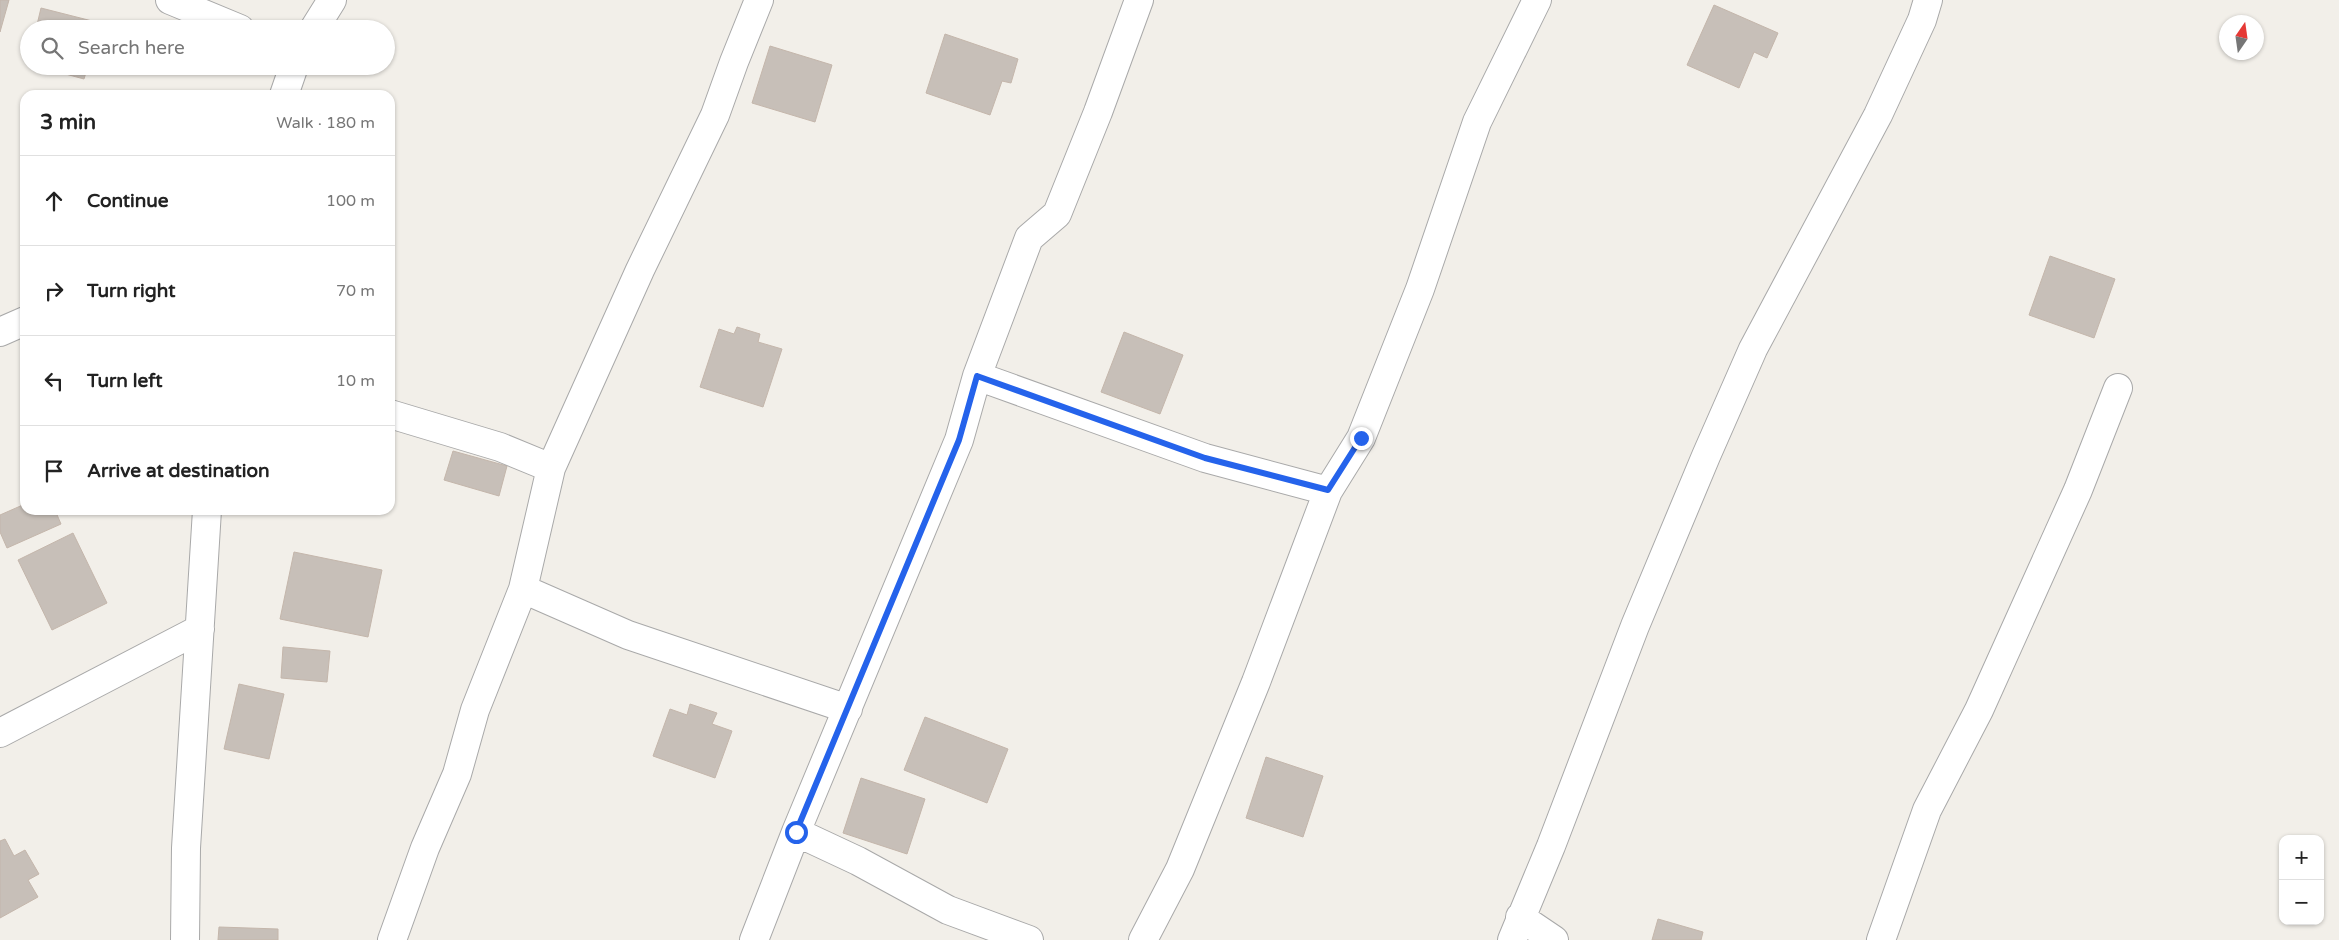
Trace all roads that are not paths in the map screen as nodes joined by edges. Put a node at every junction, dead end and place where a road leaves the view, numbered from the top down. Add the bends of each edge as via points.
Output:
1 (170, 0) edge
2 (332, 0) edge
3 (760, 0) edge
4 (1139, 0) edge
5 (1537, 0) edge
6 (1928, 0) edge
7 (218, 20) edge
8 (320, 20) edge
9 (291, 75) edge
10 (286, 90) edge
11 (20, 323) edge
12 (0, 332) edge
13 (977, 376) junction
14 (2118, 388) dead end
15 (395, 416) edge
16 (551, 468) junction
17 (1328, 490) junction
18 (207, 515) edge
19 (523, 589) junction
20 (200, 630) junction
21 (848, 709) junction
22 (0, 733) edge
23 (796, 832) junction
24 (1516, 928) edge
25 (185, 940) edge
26 (392, 940) edge
27 (754, 940) edge
28 (1029, 940) edge
29 (1143, 940) edge
30 (1554, 940) edge
31 (1881, 940) edge

1 - 7 street
2 - 8 street
3 - 16 street via 715,115 640,270
4 - 13 street via 1057,214 1029,238
5 - 17 street via 1477,122 1420,289 1361,438
6 - 24 street via 1878,115 1753,348 1635,626 1551,846
9 - 10 street
11 - 12 street
13 - 17 street via 1205,458
13 - 21 street via 959,440
14 - 31 street via 2078,490 1983,701 1927,810
15 - 16 street via 500,447
16 - 19 street
17 - 29 street via 1256,682 1180,869
18 - 20 street
19 - 21 street via 628,635
19 - 26 street via 475,710 457,774 425,848
20 - 22 street
20 - 25 street via 186,848
21 - 23 street
23 - 27 street
23 - 28 street via 858,861 948,910
24 - 30 street

